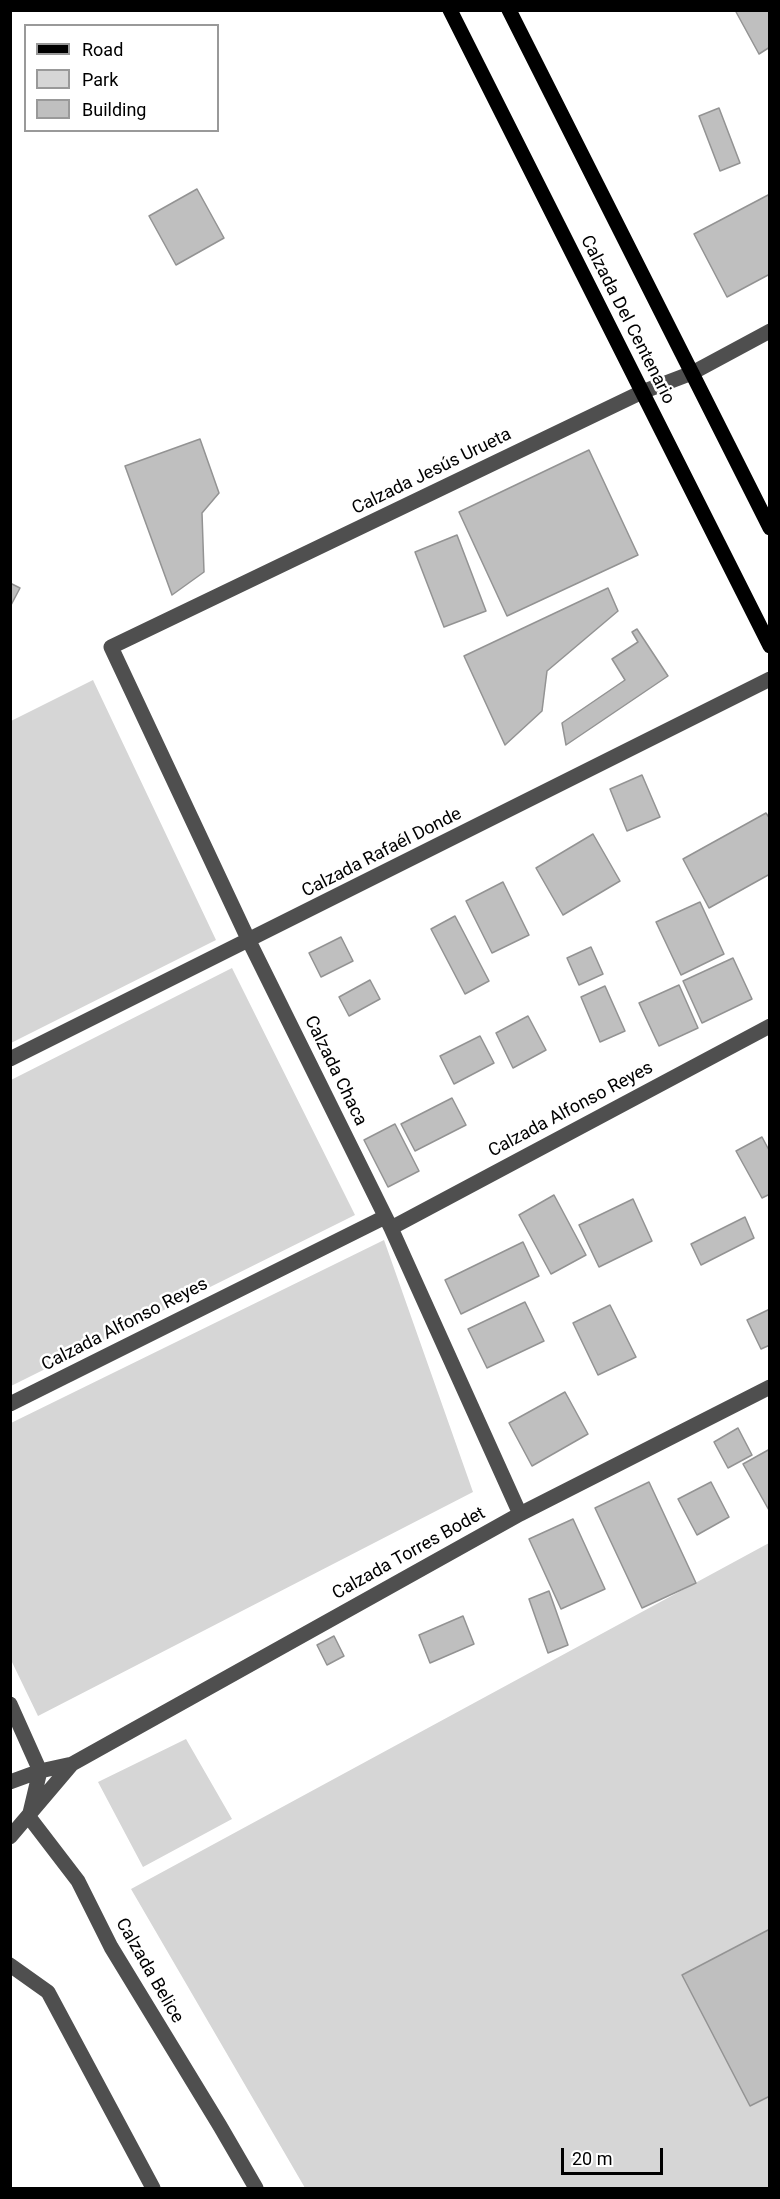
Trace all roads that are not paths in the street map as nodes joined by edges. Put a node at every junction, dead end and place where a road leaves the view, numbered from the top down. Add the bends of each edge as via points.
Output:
1 (450, 10) edge
2 (509, 10) edge
3 (770, 332) edge
4 (692, 373) junction
5 (642, 392) junction
6 (770, 528) edge
7 (770, 646) edge
8 (111, 647) joint
9 (770, 679) edge
10 (249, 941) junction
11 (770, 1026) edge
12 (10, 1059) edge
13 (388, 1222) junction
14 (770, 1387) edge
15 (10, 1404) edge
16 (519, 1514) junction
17 (10, 1704) edge
18 (72, 1764) junction
19 (40, 1771) junction
20 (10, 1782) edge
21 (29, 1817) junction
22 (10, 1837) edge
23 (10, 1965) edge
24 (153, 2188) edge
25 (256, 2188) edge

1 - 5 main road, Calzada Del Centenario
2 - 4 main road, Calzada Del Centenario
3 - 4 street, Calzada Jesús Urueta
4 - 5 street, Calzada Jesús Urueta
4 - 6 main road, Calzada Del Centenario
5 - 7 main road, Calzada Del Centenario
5 - 8 street, Calzada Jesús Urueta
8 - 10 street, Calzada Chaca
9 - 10 street, Calzada Rafaél Donde
10 - 12 street, Calzada Rafaél Donde
10 - 13 street, Calzada Chaca
11 - 13 street, Calzada Alfonso Reyes
13 - 15 street, Calzada Alfonso Reyes
13 - 16 street, Calzada Chaca
14 - 16 street, Calzada Torres Bodet
16 - 18 street, Calzada Torres Bodet
17 - 19 street
18 - 19 street, Calzada Torres Bodet
18 - 21 street, Calzada Torres Bodet
19 - 20 street, Calzada Torres Bodet
19 - 21 street
21 - 22 street, Calzada Torres Bodet
21 - 25 street, Calzada Belice via 78,1881 111,1947
23 - 24 street via 48,1992

